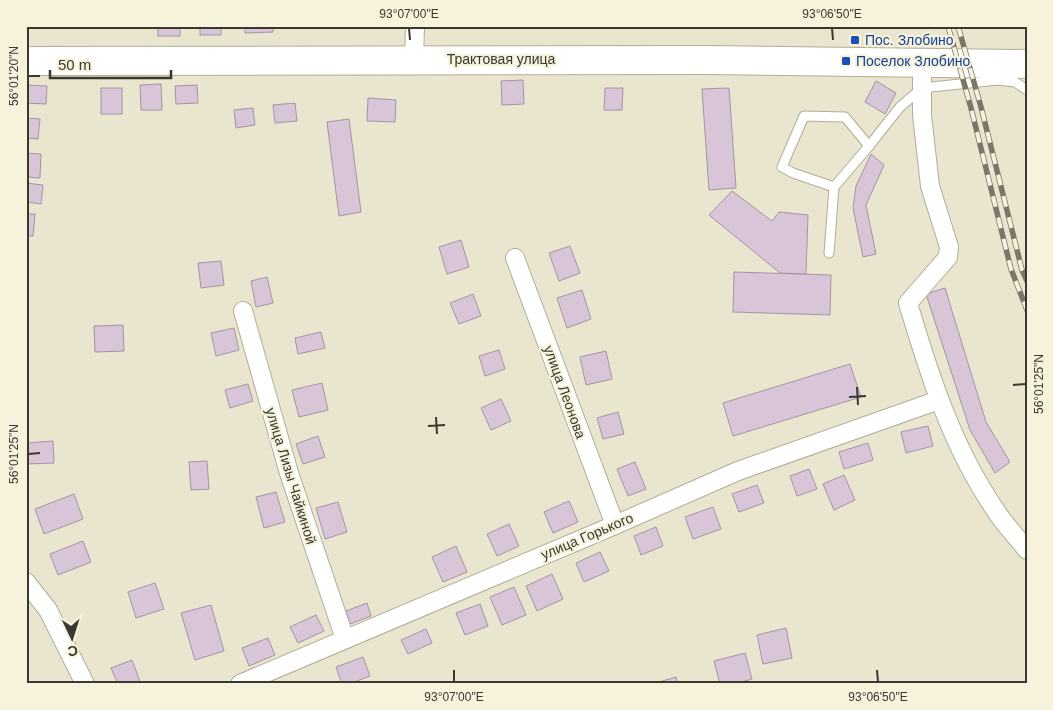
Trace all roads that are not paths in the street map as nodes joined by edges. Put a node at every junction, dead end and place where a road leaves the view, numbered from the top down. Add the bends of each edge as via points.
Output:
1 (414, 26) edge
2 (1027, 48) edge
3 (414, 59) junction
4 (26, 60) edge
5 (922, 62) junction
6 (975, 63) junction
7 (1027, 64) edge
8 (922, 88) junction
9 (1027, 90) edge
10 (869, 146) junction
11 (834, 187) junction
12 (829, 253) dead end
13 (515, 258) dead end
14 (243, 311) dead end
15 (939, 400) junction
16 (614, 525) junction
17 (1027, 550) edge
18 (26, 582) edge
19 (345, 639) junction
20 (85, 684) edge
21 (240, 684) edge

1 - 3 street
2 - 6 highway
3 - 4 highway, Трактовая улица
3 - 5 highway, Трактовая улица
5 - 6 highway, Трактовая улица
5 - 8 street
6 - 7 highway, Трактовая улица
8 - 9 lane via 998,80 1015,82
8 - 10 lane via 900,106
8 - 15 street via 930,186 949,247 948,257 908,303
10 - 11 lane
10 - 11 lane via 845,117 804,116 782,167
11 - 12 lane
13 - 16 street, улица Леонова
14 - 19 street, улица Лизы Чайкиной via 288,473
15 - 16 street, улица Горького via 738,470
15 - 17 street via 968,463 994,508
16 - 19 street, улица Горького
18 - 20 street via 48,610
19 - 21 street, улица Горького

